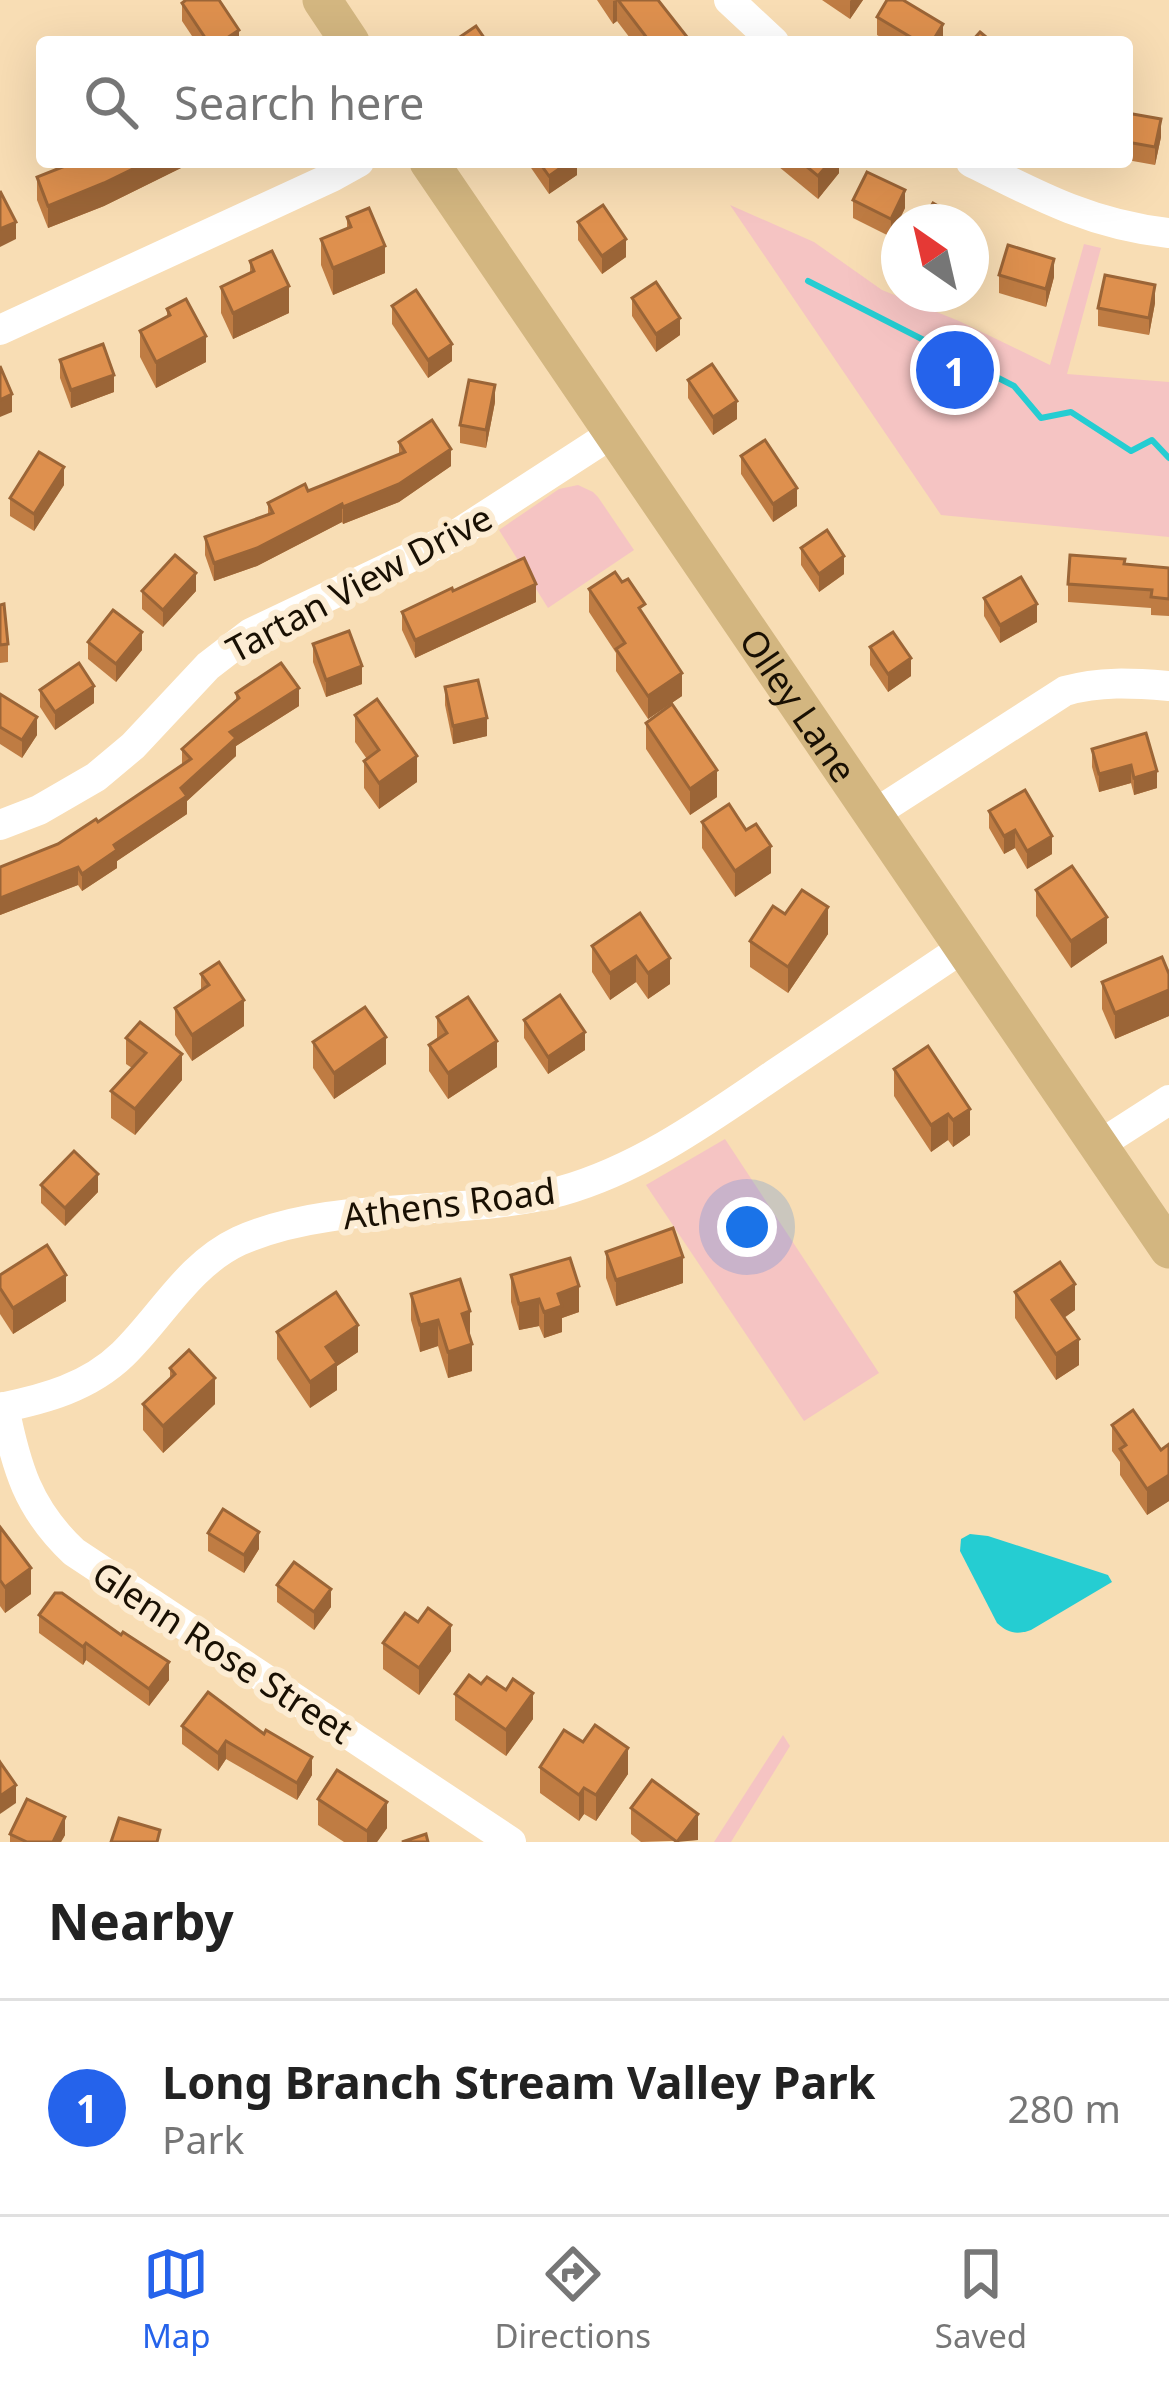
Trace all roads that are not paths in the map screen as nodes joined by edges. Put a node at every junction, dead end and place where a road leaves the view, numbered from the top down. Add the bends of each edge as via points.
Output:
1 (322, 0) edge
2 (729, 0) edge
3 (346, 36) edge
4 (768, 36) edge
5 (348, 168) edge
6 (433, 168) edge
7 (983, 168) edge
8 (1169, 233) edge
9 (0, 330) edge
10 (613, 433) junction
11 (1169, 686) edge
12 (874, 814) junction
13 (0, 826) edge
14 (964, 947) junction
15 (1169, 1100) edge
16 (1099, 1145) junction
17 (1169, 1249) edge
18 (2, 1407) edge
19 (512, 1842) edge

1 - 3 main road
2 - 4 street
5 - 9 street
6 - 10 main road, Olley Lane
7 - 8 street via 1083,215
10 - 12 main road, Olley Lane
10 - 13 street, Tartan View Drive via 451,538 251,633 96,777
11 - 12 street via 1092,683 1064,691
12 - 14 main road, Olley Lane
14 - 16 main road, Olley Lane
14 - 18 street, Athens Road via 700,1125 633,1161 530,1198 312,1220 241,1241 187,1280 109,1366 64,1392
15 - 16 street
16 - 17 main road, Olley Lane
18 - 19 street, Glenn Rose Street via 25,1487 74,1552

